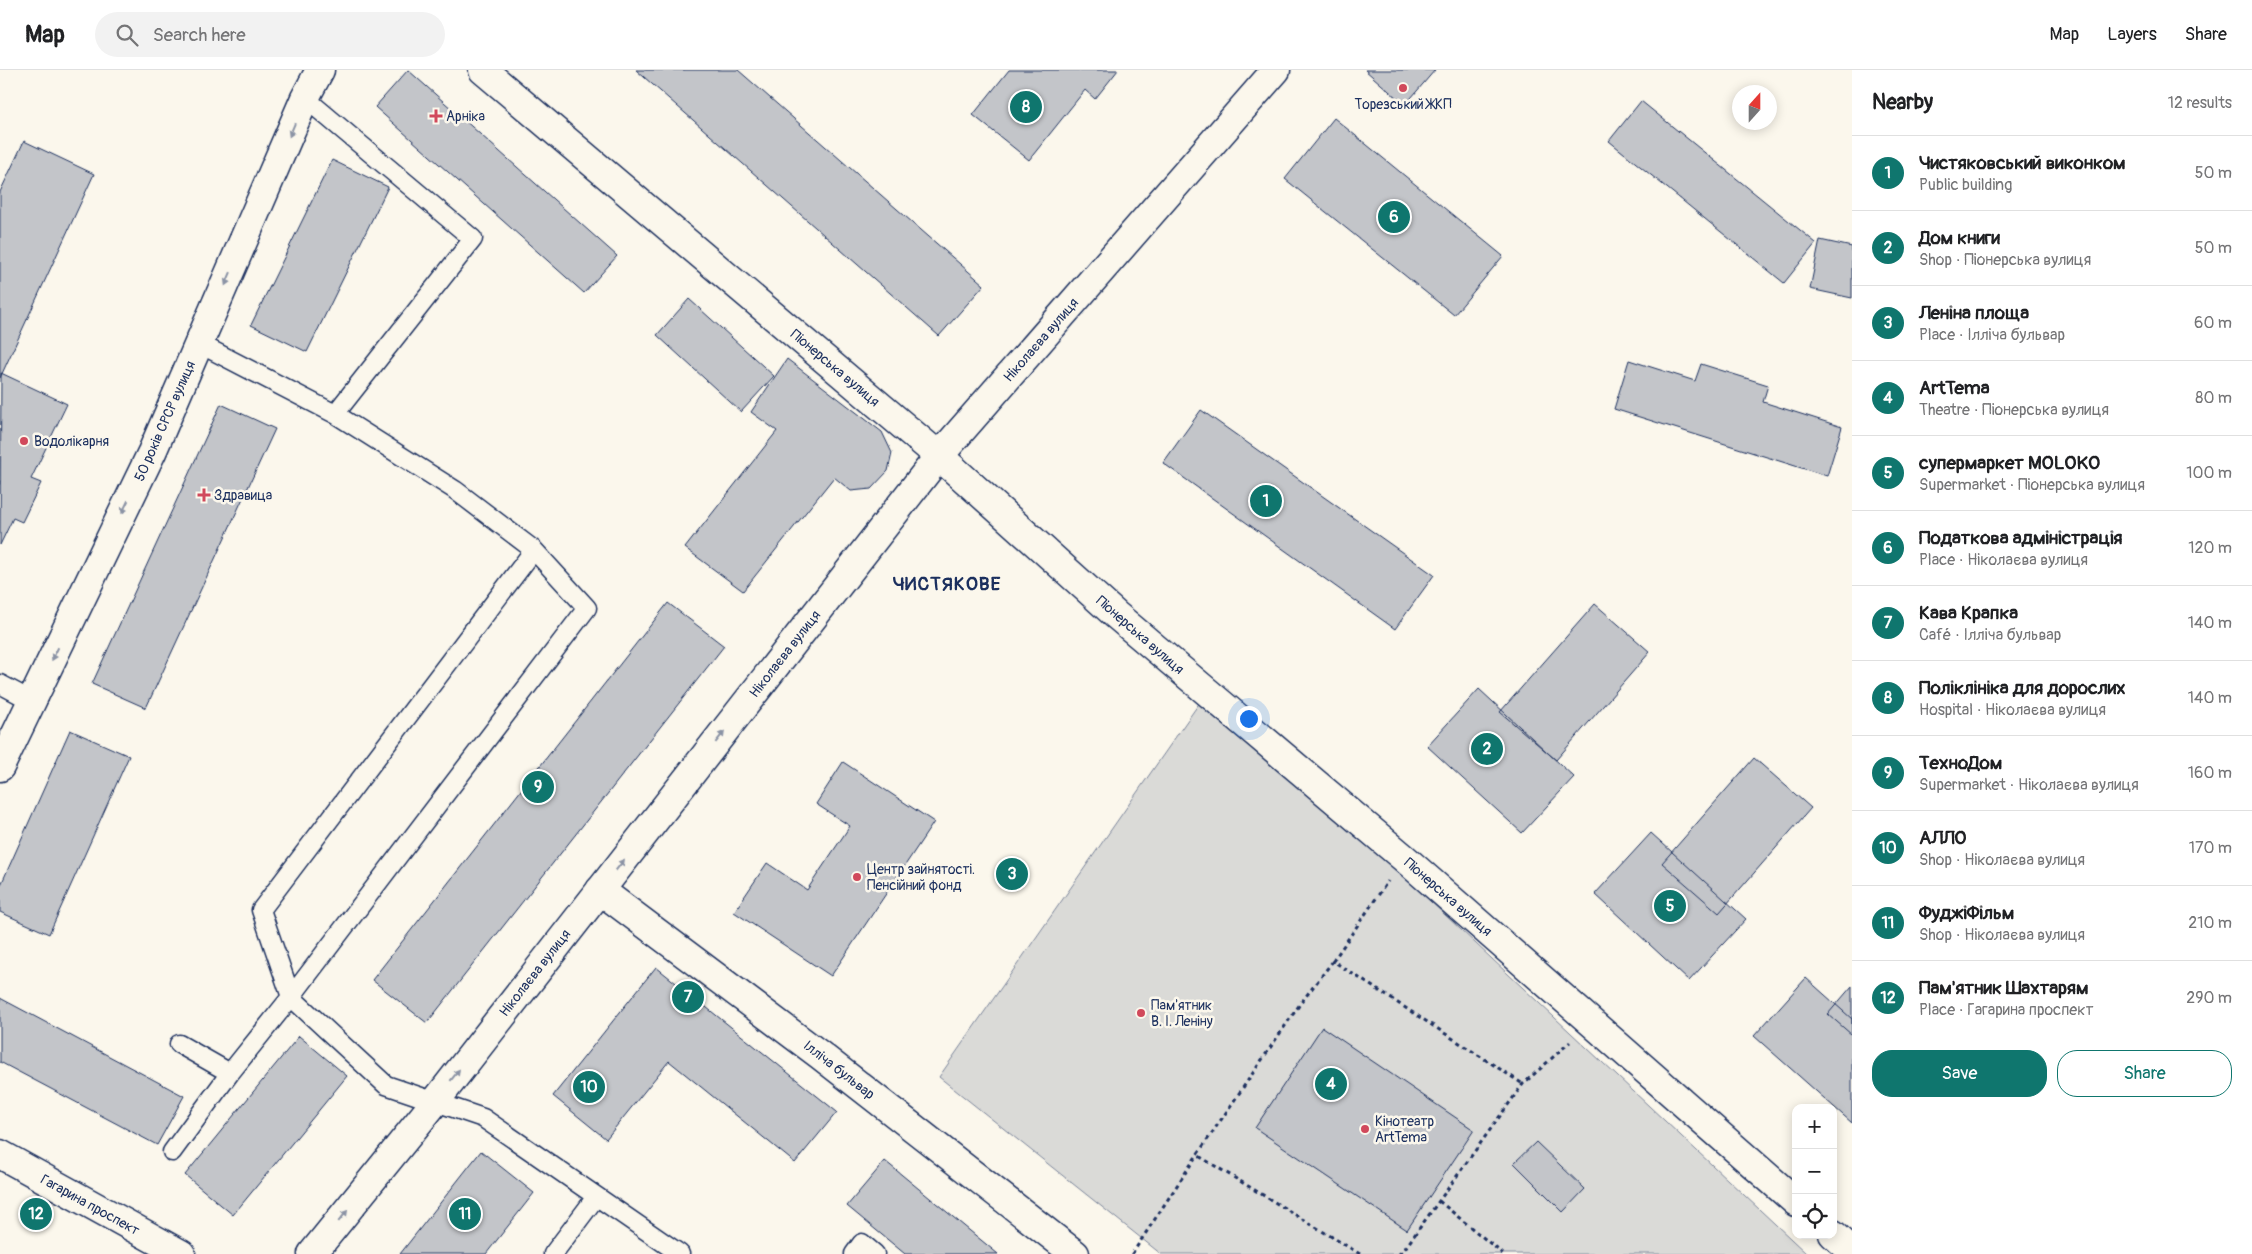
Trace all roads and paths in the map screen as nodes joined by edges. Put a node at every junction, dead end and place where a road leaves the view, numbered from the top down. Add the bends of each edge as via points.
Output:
1 (320, 70) edge
2 (482, 70) edge
3 (1276, 70) edge
4 (305, 98) junction
5 (200, 344) junction
6 (335, 414) junction
7 (939, 456) junction
8 (534, 550) junction
9 (0, 684) edge
10 (32, 701) junction
11 (0, 767) edge
12 (1404, 858) junction
13 (600, 890) junction
14 (1333, 961) junction
15 (291, 997) junction
16 (1591, 1024) junction
17 (179, 1044) dead end
18 (230, 1073) junction
19 (1523, 1084) junction
20 (434, 1102) junction
21 (172, 1152) dead end
22 (0, 1154) edge
23 (1197, 1154) junction
24 (596, 1197) junction
25 (1792, 1199) edge
26 (1439, 1202) junction
27 (1837, 1238) edge
28 (1852, 1251) edge
29 (181, 1254) edge
30 (312, 1254) edge
31 (553, 1254) edge
32 (680, 1254) edge
33 (854, 1254) edge
34 (875, 1254) edge
35 (1075, 1254) edge
36 (1132, 1254) edge
37 (1360, 1254) edge
38 (1399, 1254) edge
39 (1503, 1254) edge

1 - 4 street, 50 років СРСР вулиця
2 - 7 street, Піонерська вулиця
3 - 7 street, Ніколаєва вулиця
4 -> 5 street, 50 років СРСР вулиця
4 - 6 lane via 473,239
5 - 6 lane
5 -> 10 street, 50 років СРСР вулиця via 152,452
6 - 8 lane via 455,490
7 - 12 street, Піонерська вулиця via 1116,615
13 -> 7 street, Ніколаєва вулиця
8 - 15 lane via 261,910
8 - 15 lane via 587,608
9 - 10 lane
10 - 11 street, 50 років СРСР вулиця
12 - 14 path
12 - 16 street, Піонерська вулиця
20 -> 13 street, Ніколаєва вулиця
13 - 35 street, Ілліча бульвар via 820,1055
14 - 19 path
14 - 23 path
15 - 18 lane
15 - 20 lane via 386,1085
16 - 19 path
16 - 25 street, Піонерська вулиця
17 - 18 lane
18 - 21 lane
19 - 26 path
20 - 24 lane via 483,1118
30 -> 20 street, Ніколаєва вулиця
22 - 29 street, Гагарина проспект
23 - 36 path
23 - 37 path
24 - 31 lane
24 - 32 lane
26 - 38 path
26 - 39 path
27 - 28 street
33 - 34 lane via 862,1243

